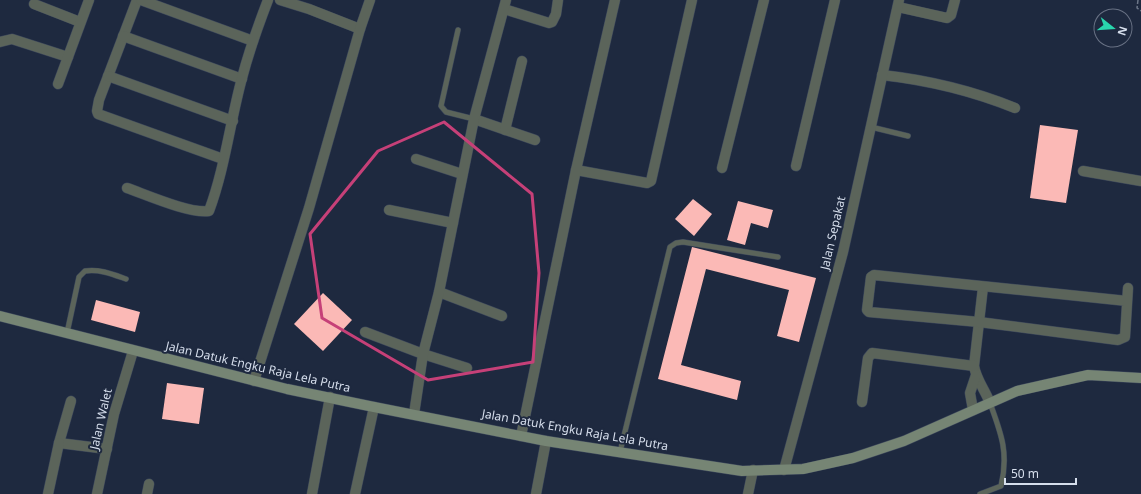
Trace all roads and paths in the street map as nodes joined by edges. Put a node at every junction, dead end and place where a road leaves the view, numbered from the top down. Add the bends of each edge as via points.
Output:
1 (89, 0) edge
2 (137, 0) edge
3 (141, 0) edge
4 (268, 0) edge
5 (280, 0) edge
6 (370, 0) edge
7 (558, 0) edge
8 (615, 0) edge
9 (692, 0) edge
10 (764, 0) edge
11 (835, 0) edge
12 (954, 0) edge
13 (1138, 0) edge
14 (898, 3) edge
15 (34, 4) dead end
16 (311, 4) edge
17 (505, 4) edge
18 (1141, 11) edge
19 (80, 22) junction
20 (360, 29) junction
21 (458, 30) dead end
22 (123, 36) junction
23 (252, 41) junction
24 (0, 42) edge
25 (68, 57) junction
26 (522, 61) dead end
27 (882, 75) junction
28 (108, 76) junction
29 (242, 79) junction
30 (58, 84) dead end
31 (1015, 108) dead end
32 (474, 119) junction
33 (233, 121) junction
34 (871, 127) junction
35 (505, 130) junction
36 (908, 136) dead end
37 (535, 140) dead end
38 (223, 159) junction
39 (416, 159) dead end
40 (796, 166) dead end
41 (722, 168) dead end
42 (576, 170) junction
43 (1082, 171) dead end
44 (462, 174) junction
45 (1141, 181) edge
46 (127, 188) dead end
47 (389, 210) dead end
48 (453, 223) junction
49 (778, 257) dead end
50 (126, 279) dead end
51 (983, 287) junction
52 (1128, 288) dead end
53 (438, 292) junction
54 (1127, 302) junction
55 (0, 316) edge
56 (502, 316) dead end
57 (979, 322) junction
58 (365, 332) dead end
59 (67, 334) junction
60 (133, 351) junction
61 (423, 354) junction
62 (466, 368) dead end
63 (975, 371) junction
64 (1141, 378) edge
65 (254, 381) junction
66 (330, 397) junction
67 (71, 401) dead end
68 (862, 402) dead end
69 (990, 403) junction
70 (374, 407) junction
71 (973, 410) junction
72 (414, 414) junction
73 (521, 436) junction
74 (546, 441) junction
75 (59, 443) junction
76 (107, 449) junction
77 (620, 452) junction
78 (753, 470) junction
79 (784, 470) junction
80 (48, 494) edge
81 (97, 494) edge
82 (312, 494) edge
83 (355, 494) edge
84 (536, 494) edge
85 (748, 494) edge
86 (980, 494) edge

1 - 19 street
2 - 22 street
3 - 23 street
4 - 23 street
5 - 16 street
6 - 20 street
7 - 17 street via 556,14 552,22 548,23
8 - 42 street
9 - 42 street via 651,181 647,183
10 - 41 street
11 - 40 street
12 - 14 street via 951,15 947,18
13 - 18 path via 1137,8
14 - 27 street, Jalan Sepakat
15 - 19 street
16 - 20 street
17 - 32 street
19 - 25 street
20 - 65 street via 309,208
21 - 32 lane via 441,106 446,112
22 - 28 street
22 - 29 street
23 - 29 street
24 - 25 street via 12,39
25 - 30 street
26 - 35 street
27 - 31 street via 909,78
27 - 34 street, Jalan Sepakat
28 - 33 street
28 - 38 street via 97,106 98,114
29 - 33 street
32 - 35 street
32 - 44 street
33 - 38 street
34 - 36 lane
34 - 79 street, Jalan Sepakat via 843,252
35 - 37 street
38 - 46 street via 209,211 203,212 181,206
39 - 44 street
42 - 73 street
43 - 45 street
44 - 48 street
47 - 48 street
48 - 53 street
49 - 77 lane via 683,242 670,247
50 - 59 lane via 107,272 85,271 79,277
51 - 54 street
51 - 57 street
51 - 57 street via 874,274 871,277 867,310
52 - 54 street
53 - 56 street
53 - 61 street
54 - 57 street via 1124,337 1118,340
55 - 59 street, Jalan Datuk Engku Raja Lela Putra
57 - 63 street
58 - 61 street
59 - 60 street, Jalan Datuk Engku Raja Lela Putra
60 - 65 street, Jalan Datuk Engku Raja Lela Putra
60 - 76 street, Jalan Walet via 114,414
61 - 62 street
61 - 72 street
63 - 68 street via 872,353 868,358
63 - 69 street
63 - 71 street via 970,393
64 - 69 street, Jalan Datuk Engku Raja Lela Putra via 1088,375 1017,390
65 - 66 street, Jalan Datuk Engku Raja Lela Putra
66 - 70 street, Jalan Datuk Engku Raja Lela Putra
66 - 82 street
67 - 75 street
69 - 71 street, Jalan Datuk Engku Raja Lela Putra
69 - 86 lane via 1004,443 1005,459 1001,486
70 - 72 street, Jalan Datuk Engku Raja Lela Putra
70 - 83 street
71 - 79 street, Jalan Datuk Engku Raja Lela Putra via 904,441 853,458 803,469
72 - 73 street, Jalan Datuk Engku Raja Lela Putra
73 - 74 street, Jalan Datuk Engku Raja Lela Putra
74 - 77 street, Jalan Datuk Engku Raja Lela Putra
74 - 84 street
75 - 76 street
75 - 80 street
76 - 81 street, Jalan Walet
77 - 78 street, Jalan Datuk Engku Raja Lela Putra via 742,471
78 - 79 street, Jalan Datuk Engku Raja Lela Putra
78 - 85 street

